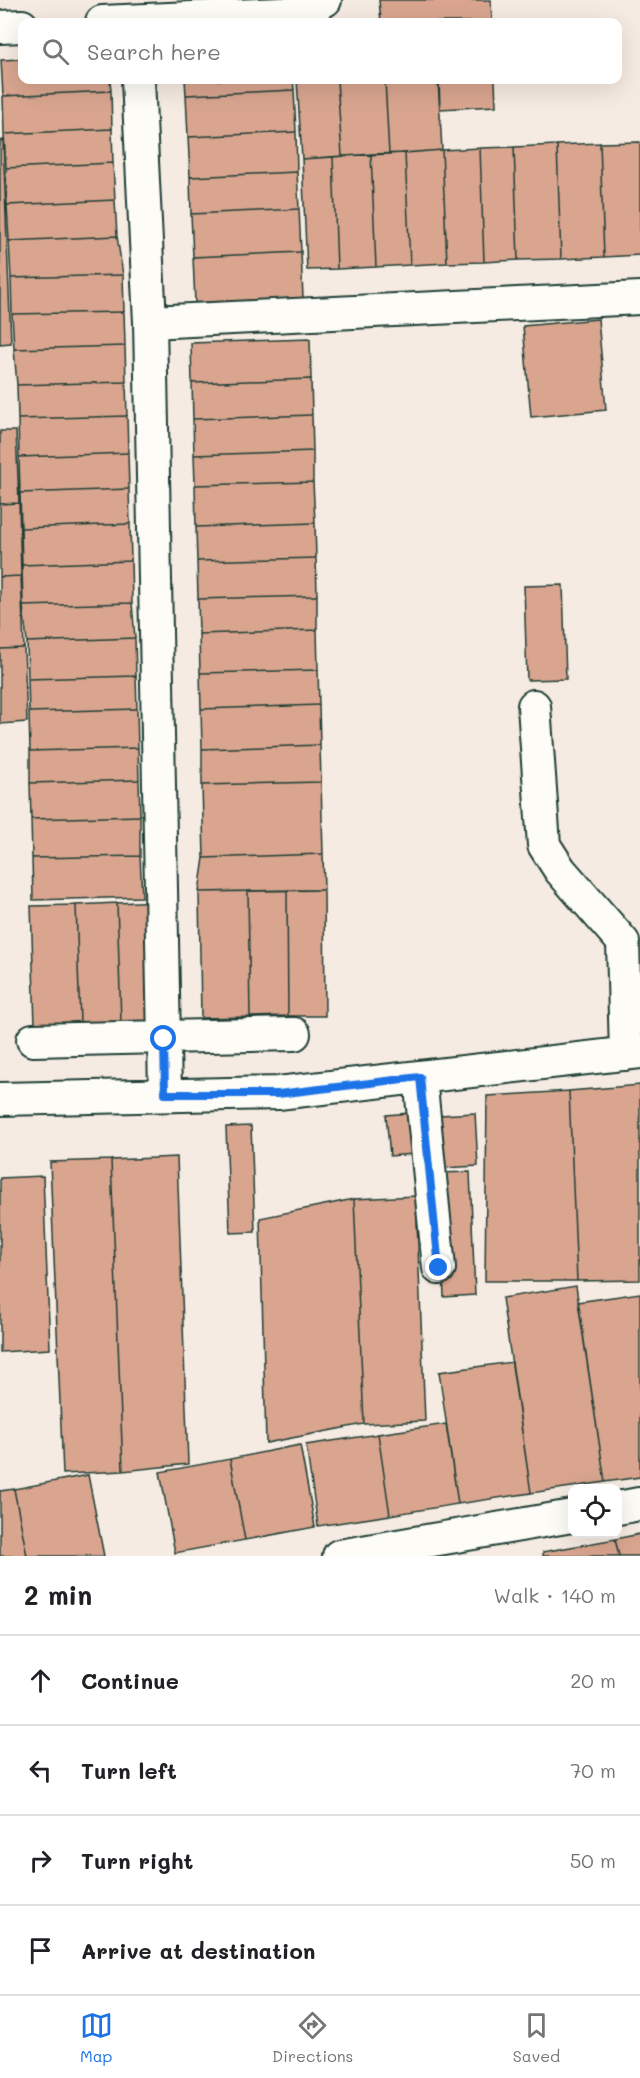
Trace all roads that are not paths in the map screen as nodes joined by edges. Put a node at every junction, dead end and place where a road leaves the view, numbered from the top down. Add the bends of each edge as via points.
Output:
1 (325, 0) edge
2 (149, 16) edge
3 (133, 18) edge
4 (18, 26) edge
5 (0, 27) edge
6 (138, 84) edge
7 (640, 298) edge
8 (150, 322) junction
9 (534, 706) dead end
10 (294, 1034) dead end
11 (164, 1039) junction
12 (33, 1040) dead end
13 (633, 1053) edge
14 (420, 1077) junction
15 (165, 1094) junction
16 (0, 1099) edge
17 (439, 1268) dead end
18 (568, 1517) edge
19 (339, 1556) edge

1 - 2 lane via 303,14
2 - 3 lane
4 - 5 lane
6 - 8 lane
7 - 8 lane
8 - 11 lane
9 - 13 lane via 544,845 560,870 623,942
10 - 11 lane
11 - 12 lane
11 - 15 lane
13 - 14 lane
14 - 15 lane via 278,1094
14 - 17 lane
15 - 16 lane
18 - 19 lane

